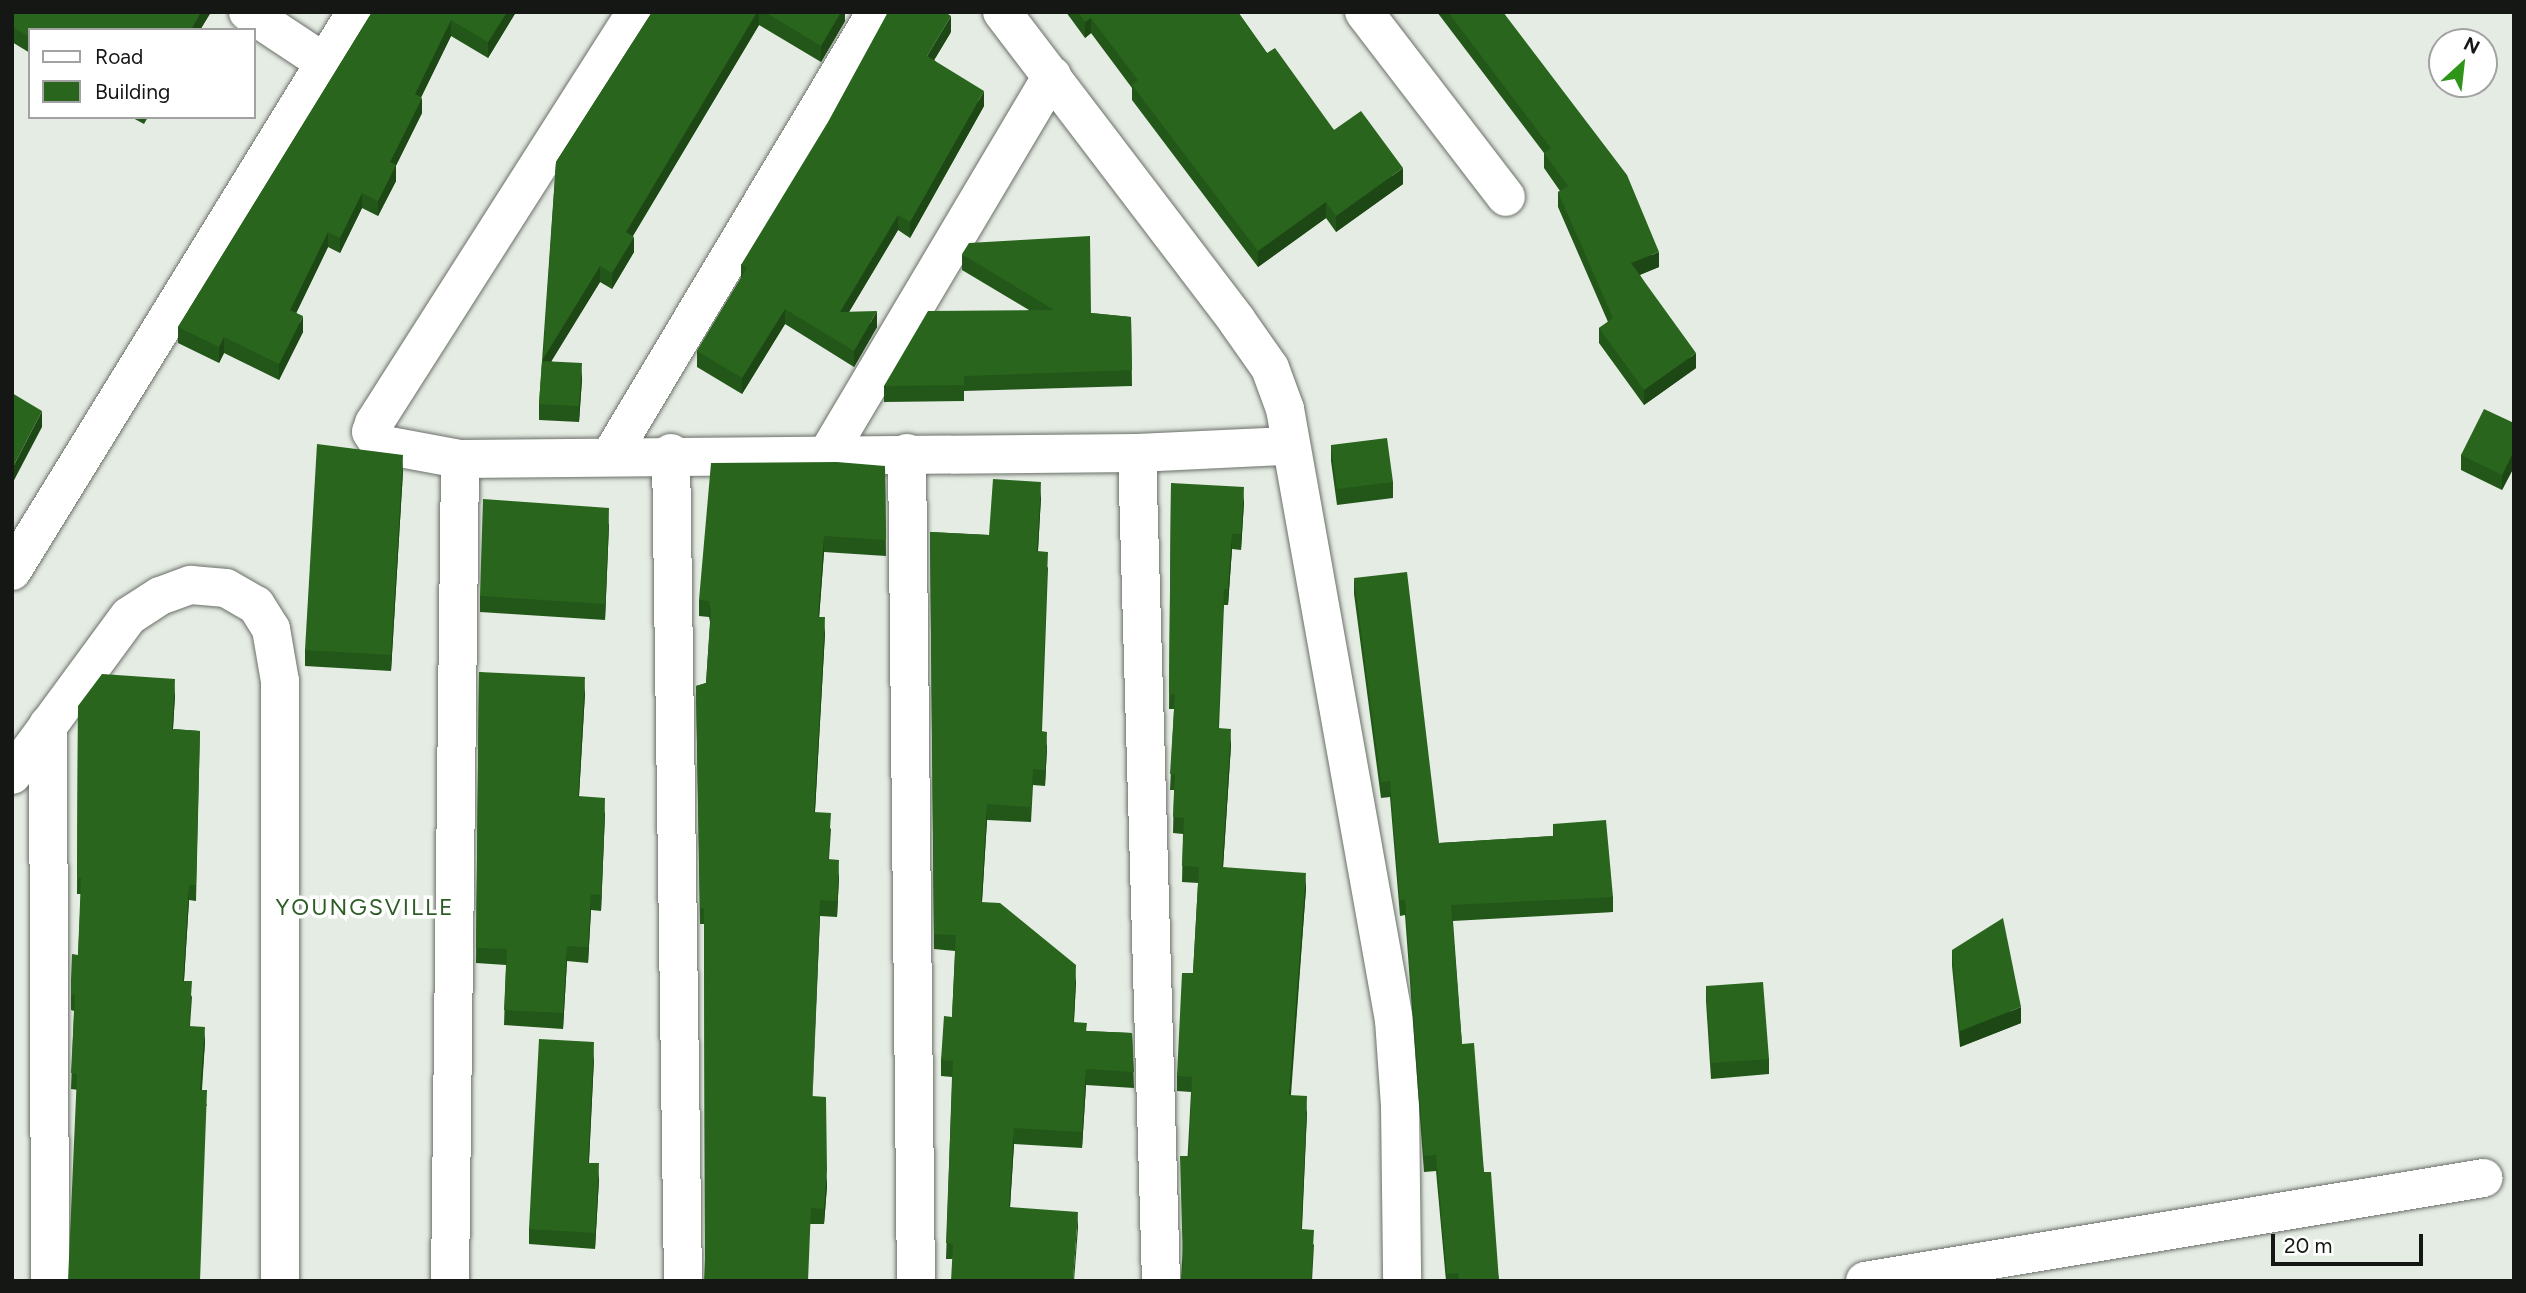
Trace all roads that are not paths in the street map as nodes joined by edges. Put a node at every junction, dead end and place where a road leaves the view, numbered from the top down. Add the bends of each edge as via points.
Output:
1 (248, 12) edge
2 (356, 12) edge
3 (636, 12) edge
4 (876, 12) edge
5 (1002, 12) edge
6 (1364, 12) edge
7 (325, 63) junction
8 (1052, 75) junction
9 (1506, 197) dead end
10 (1288, 446) junction
11 (671, 453) junction
12 (828, 453) junction
13 (907, 453) junction
14 (1137, 453) junction
15 (611, 455) junction
16 (460, 458) junction
17 (12, 571) edge
18 (48, 725) junction
19 (12, 775) edge
20 (2483, 1178) dead end
21 (50, 1281) edge
22 (280, 1281) edge
23 (450, 1281) edge
24 (683, 1281) edge
25 (916, 1281) edge
26 (1161, 1281) edge
27 (1402, 1281) edge
28 (1865, 1281) edge

1 - 7 street
2 - 7 street
3 - 16 street via 374,423 373,438 384,446
4 - 15 street
5 - 8 street
6 - 9 street
7 - 17 street
8 - 10 street via 1270,368 1285,409
8 - 12 street
10 - 14 street
10 - 27 street via 1394,1020 1401,1105
11 - 12 street
11 - 15 street
11 - 24 street
12 - 13 street
13 - 14 street
13 - 25 street
14 - 26 street
15 - 16 street
16 - 23 street
18 - 19 street
18 - 21 street
18 - 22 street via 129,616 160,596 191,585 226,588 256,605 271,629 280,681
20 - 28 street

